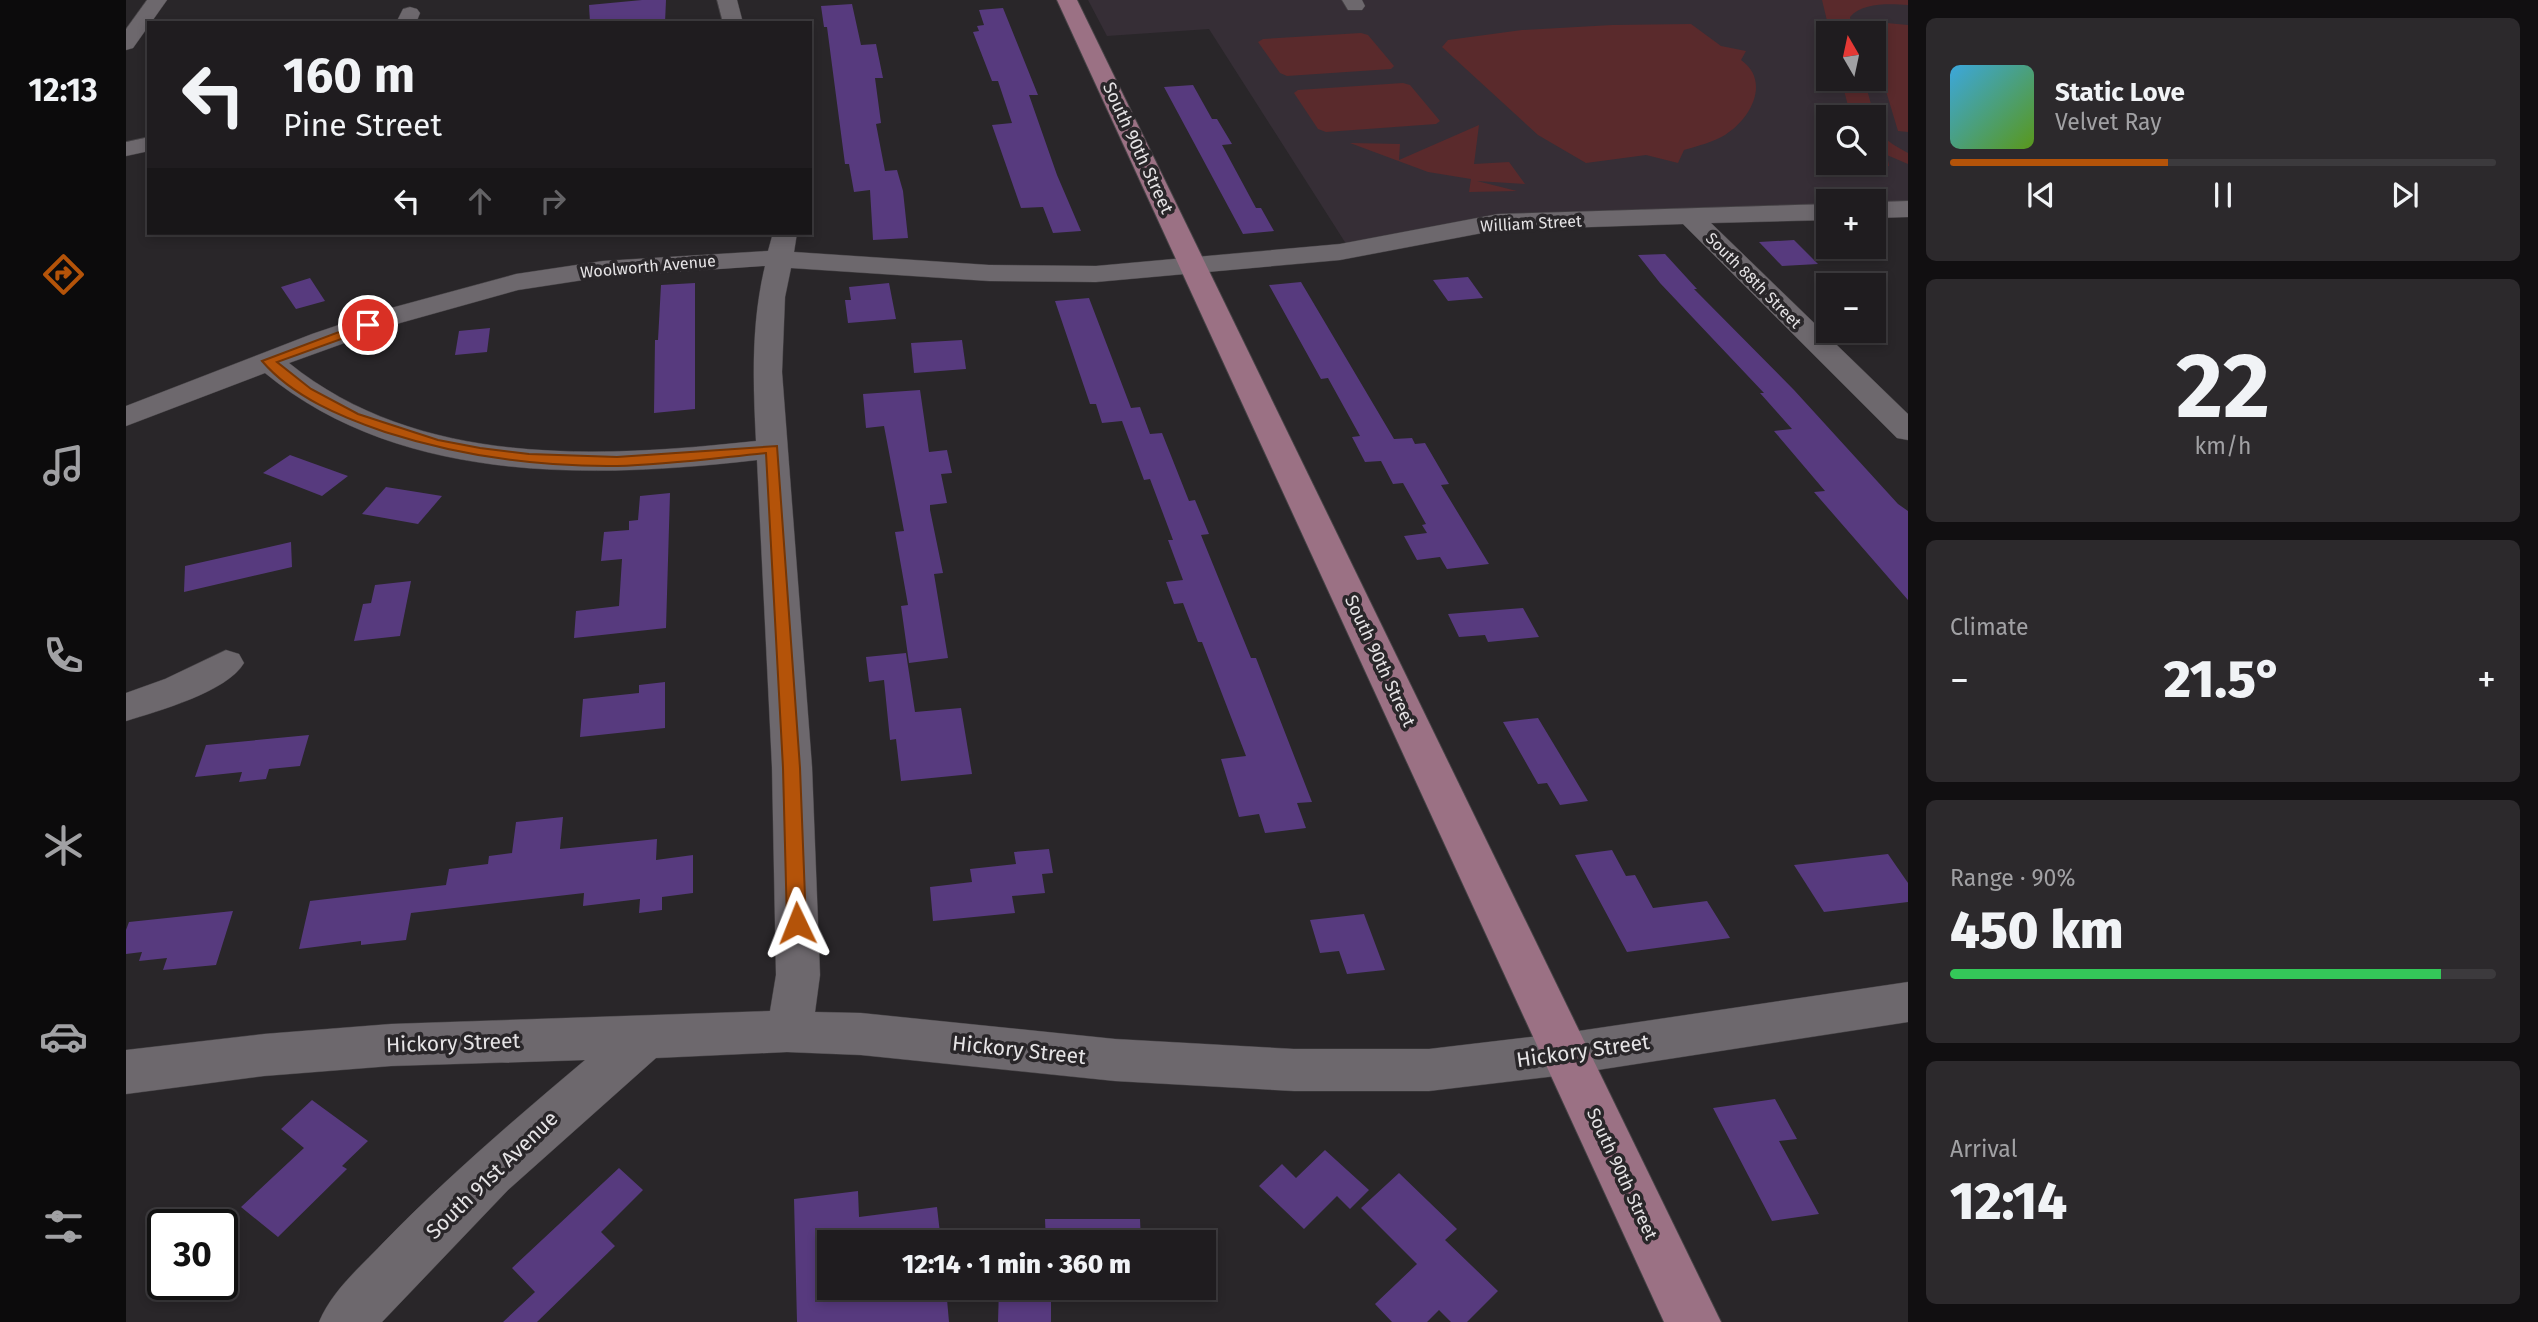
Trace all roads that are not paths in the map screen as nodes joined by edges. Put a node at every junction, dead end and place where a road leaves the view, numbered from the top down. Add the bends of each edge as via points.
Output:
1 (157, 0) edge
2 (727, 0) edge
3 (1068, 0) edge
4 (732, 21) edge
5 (126, 44) edge
6 (147, 144) edge
7 (126, 149) edge
8 (1908, 209) edge
9 (1886, 210) edge
10 (1816, 212) edge
11 (1690, 216) junction
12 (782, 245) edge
13 (1194, 266) junction
14 (268, 361) junction
15 (126, 417) edge
16 (1908, 431) edge
17 (772, 449) junction
18 (226, 663) dead end
19 (126, 707) edge
20 (1908, 1002) edge
21 (788, 1031) junction
22 (647, 1037) junction
23 (1565, 1054) junction
24 (126, 1072) edge
25 (346, 1322) edge
26 (1693, 1322) edge

1 - 5 street
2 - 4 street
3 - 13 main road, South 90th Street
6 - 7 street
8 - 9 street
10 - 11 street, William Street
11 - 13 street, William Street via 1498,222 1340,252
11 - 16 street, South 88th Street
12 - 13 street, Woolworth Avenue via 1030,275
12 - 14 street, Woolworth Avenue via 516,282 390,317
12 - 17 street via 768,325
13 - 23 main road, South 90th Street
14 - 15 street, Woolworth Avenue
14 - 17 street via 307,392 353,417 480,452 617,461
17 - 21 street via 792,768 798,961
18 - 19 street via 201,680
20 - 23 street, Hickory Street
21 - 22 street, Hickory Street
21 - 23 street, Hickory Street via 1115,1060 1294,1070 1429,1070
22 - 24 street, Hickory Street via 391,1045
22 - 25 street, South 91st Avenue via 562,1107 465,1198
23 - 26 main road, South 90th Street

